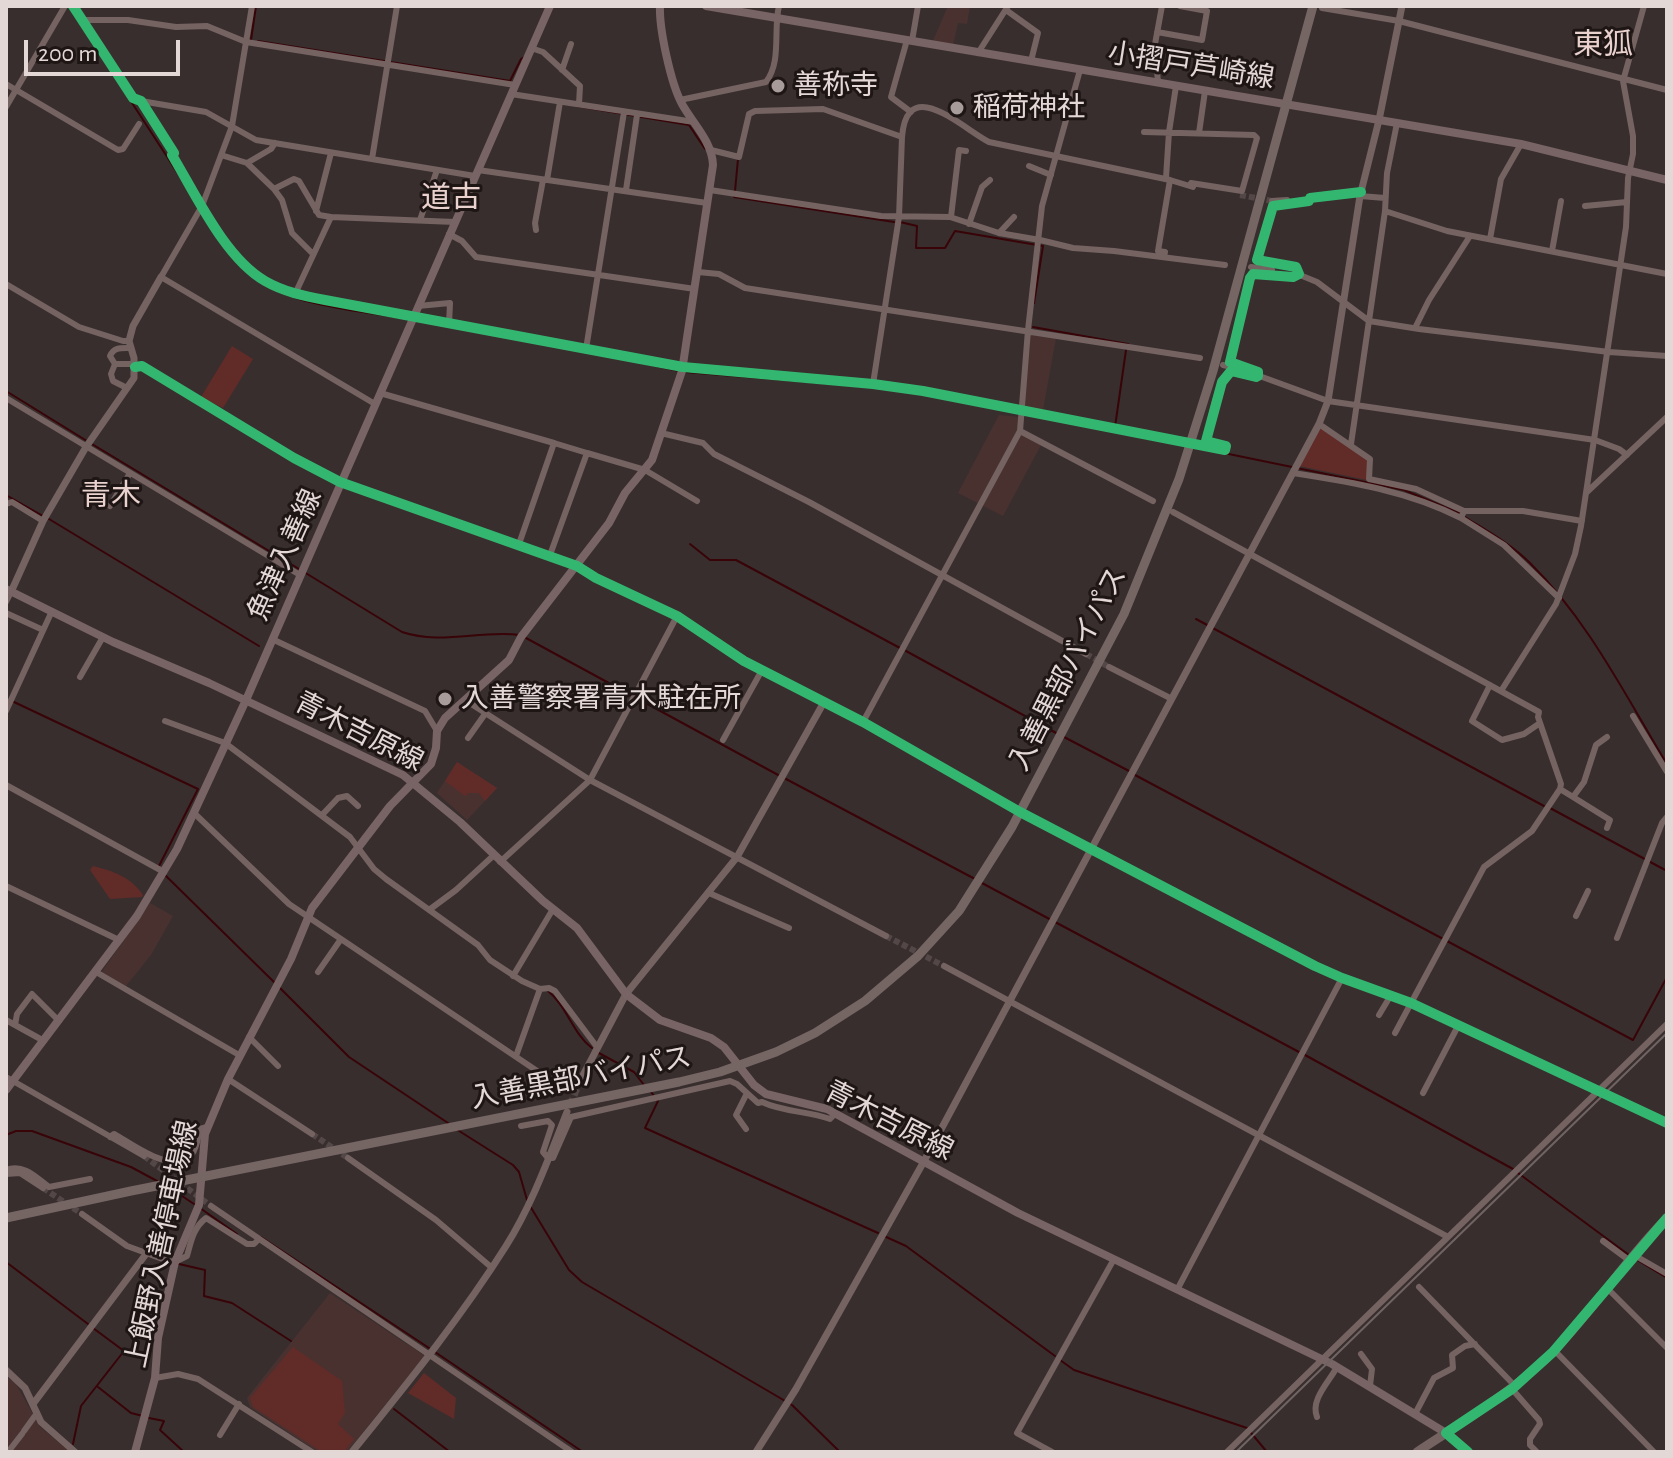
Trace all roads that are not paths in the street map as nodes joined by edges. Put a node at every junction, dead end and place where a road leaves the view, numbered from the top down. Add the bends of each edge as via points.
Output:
1 (65, 6) edge
2 (73, 6) edge
3 (252, 6) edge
4 (397, 6) edge
5 (550, 6) edge
6 (660, 6) edge
7 (706, 6) edge
8 (779, 6) edge
9 (918, 6) edge
10 (1162, 6) edge
11 (1180, 6) edge
12 (1402, 6) edge
13 (1644, 6) edge
14 (1318, 7) edge
15 (1007, 8) edge
16 (777, 18) junction
17 (82, 20) junction
18 (1399, 21) junction
19 (1157, 32) junction
20 (910, 41) junction
21 (246, 42) junction
22 (571, 44) dead end
23 (531, 48) junction
24 (978, 53) junction
25 (1031, 61) junction
26 (387, 64) junction
27 (562, 70) junction
28 (1080, 70) junction
29 (1623, 81) junction
30 (1158, 83) junction
31 (6, 84) edge
32 (1176, 86) junction
33 (16, 90) junction
34 (513, 90) junction
35 (1667, 90) edge
36 (1205, 91) junction
37 (680, 100) junction
38 (141, 101) junction
39 (560, 102) junction
40 (579, 104) junction
41 (1286, 104) junction
42 (6, 107) edge
43 (624, 112) junction
44 (911, 112) junction
45 (637, 115) junction
46 (1379, 120) junction
47 (694, 122) junction
48 (1397, 123) junction
49 (139, 124) dead end
50 (232, 126) junction
51 (1144, 132) dead end
52 (1169, 132) junction
53 (1199, 133) junction
54 (902, 137) junction
55 (275, 143) junction
56 (1521, 144) junction
57 (711, 150) junction
58 (966, 151) dead end
59 (331, 153) junction
60 (221, 155) junction
61 (1056, 157) junction
62 (372, 159) junction
63 (247, 163) junction
64 (1029, 166) dead end
65 (437, 170) junction
66 (1629, 170) junction
67 (477, 173) junction
68 (1051, 175) junction
69 (1168, 179) junction
70 (545, 180) junction
71 (990, 180) dead end
72 (1667, 180) edge
73 (1190, 186) junction
74 (611, 188) junction
75 (274, 189) junction
76 (626, 190) junction
77 (710, 190) junction
78 (1360, 194) junction
79 (1240, 195) tunnel mouth
80 (1310, 198) junction
81 (1385, 198) junction
82 (1272, 201) tunnel mouth
83 (1561, 201) dead end
84 (1627, 202) junction
85 (707, 203) junction
86 (202, 206) junction
87 (1585, 206) dead end
88 (316, 211) junction
89 (1385, 211) junction
90 (331, 217) junction
91 (899, 217) junction
92 (951, 217) junction
93 (1014, 217) dead end
94 (420, 220) junction
95 (455, 222) junction
96 (969, 224) junction
97 (536, 230) dead end
98 (999, 233) junction
99 (449, 234) junction
100 (1470, 236) junction
101 (1490, 239) junction
102 (1040, 240) junction
103 (1552, 251) junction
104 (312, 253) junction
105 (1164, 257) junction
106 (1621, 264) junction
107 (1225, 265) dead end
108 (1251, 267) dead end
109 (698, 272) junction
110 (1299, 274) junction
111 (1667, 274) edge
112 (599, 275) junction
113 (161, 277) junction
114 (6, 284) edge
115 (695, 289) junction
116 (295, 294) junction
117 (1344, 300) junction
118 (418, 306) junction
119 (885, 309) junction
120 (414, 316) junction
121 (1369, 321) junction
122 (449, 324) junction
123 (1415, 328) junction
124 (1028, 330) junction
125 (130, 345) junction
126 (586, 349) junction
127 (1609, 352) junction
128 (1667, 356) edge
129 (1200, 358) dead end
130 (115, 364) junction
131 (134, 365) junction
132 (1223, 365) dead end
133 (683, 367) junction
134 (1258, 376) junction
135 (873, 384) junction
136 (127, 388) junction
137 (380, 393) junction
138 (6, 398) edge
139 (1328, 401) junction
140 (375, 404) junction
141 (1357, 404) junction
142 (1022, 409) junction
143 (1667, 417) edge
144 (1319, 424) junction
145 (1020, 431) junction
146 (661, 433) junction
147 (1171, 440) tunnel mouth
148 (1595, 440) junction
149 (554, 443) junction
150 (1351, 444) junction
151 (1204, 446) tunnel mouth
152 (86, 447) junction
153 (587, 453) junction
154 (1627, 455) junction
155 (645, 470) junction
156 (130, 473) junction
157 (1293, 473) junction
158 (340, 482) junction
159 (1587, 492) junction
160 (697, 501) dead end
161 (1153, 501) dead end
162 (6, 504) edge
163 (110, 506) dead end
164 (1173, 512) dead end
165 (1462, 515) junction
166 (43, 521) junction
167 (1582, 521) junction
168 (519, 544) junction
169 (550, 555) junction
170 (1249, 555) junction
171 (577, 566) junction
172 (300, 575) junction
173 (941, 576) junction
174 (8, 590) edge
175 (1559, 598) junction
176 (6, 602) edge
177 (52, 611) junction
178 (6, 613) edge
179 (677, 616) junction
180 (43, 630) junction
181 (103, 637) junction
182 (272, 639) junction
183 (1086, 654) tunnel mouth
184 (1109, 667) tunnel mouth
185 (762, 670) junction
186 (80, 677) dead end
187 (1490, 685) junction
188 (1501, 691) junction
189 (1170, 698) junction
190 (246, 700) junction
191 (465, 700) junction
192 (824, 702) junction
193 (6, 711) edge
194 (485, 714) junction
195 (1633, 716) dead end
196 (165, 721) dead end
197 (863, 722) junction
198 (1540, 723) junction
199 (437, 731) junction
200 (1607, 737) dead end
201 (468, 738) dead end
202 (723, 740) dead end
203 (225, 743) junction
204 (1667, 772) edge
205 (590, 780) junction
206 (413, 782) junction
207 (6, 785) edge
208 (1560, 789) junction
209 (1573, 797) junction
210 (358, 806) dead end
211 (1020, 812) junction
212 (194, 813) junction
213 (322, 815) junction
214 (1667, 817) edge
215 (1607, 828) dead end
216 (1092, 848) junction
217 (359, 850) junction
218 (737, 857) junction
219 (496, 859) junction
220 (164, 872) junction
221 (6, 886) edge
222 (1588, 891) dead end
223 (709, 893) junction
224 (553, 909) junction
225 (429, 910) junction
226 (1576, 916) dead end
227 (308, 917) junction
228 (789, 928) dead end
229 (886, 936) tunnel mouth
230 (1617, 938) dead end
231 (341, 939) junction
232 (119, 940) junction
233 (944, 966) tunnel mouth
234 (96, 972) junction
235 (318, 972) dead end
236 (513, 976) junction
237 (1342, 978) junction
238 (540, 989) junction
239 (626, 994) junction
240 (1391, 995) junction
241 (1009, 1002) junction
242 (1411, 1003) junction
243 (1379, 1015) dead end
244 (6, 1020) edge
245 (59, 1021) junction
246 (1667, 1024) edge
247 (15, 1025) junction
248 (1458, 1026) junction
249 (1395, 1033) dead end
250 (249, 1037) junction
251 (44, 1041) junction
252 (597, 1047) junction
253 (239, 1055) junction
254 (516, 1056) junction
255 (278, 1066) dead end
256 (738, 1066) junction
257 (543, 1075) dead end
258 (10, 1079) edge
259 (228, 1079) junction
260 (580, 1081) tunnel mouth
261 (6, 1090) edge
262 (1598, 1092) junction
263 (1423, 1093) dead end
264 (746, 1095) junction
265 (567, 1112) tunnel mouth
266 (835, 1114) junction
267 (1667, 1123) edge
268 (521, 1126) dead end
269 (207, 1127) junction
270 (746, 1129) dead end
271 (312, 1134) tunnel mouth
272 (1259, 1135) junction
273 (110, 1137) junction
274 (144, 1156) tunnel mouth
275 (348, 1158) tunnel mouth
276 (548, 1158) junction
277 (923, 1163) junction
278 (6, 1172) edge
279 (200, 1178) junction
280 (90, 1179) dead end
281 (43, 1188) tunnel mouth
282 (211, 1206) tunnel mouth
283 (82, 1214) tunnel mouth
284 (6, 1218) edge
285 (1667, 1218) edge
286 (1448, 1237) junction
287 (259, 1239) junction
288 (1603, 1241) dead end
289 (146, 1254) junction
290 (1632, 1258) junction
291 (1114, 1259) junction
292 (175, 1262) junction
293 (491, 1267) junction
294 (1667, 1274) edge
295 (1419, 1287) dead end
296 (1607, 1288) junction
297 (1177, 1290) junction
298 (1475, 1344) junction
299 (1667, 1348) edge
300 (1554, 1350) junction
301 (1361, 1354) dead end
302 (430, 1356) junction
303 (1322, 1359) junction
304 (1337, 1367) junction
305 (6, 1370) edge
306 (155, 1378) junction
307 (1370, 1386) junction
308 (1514, 1388) junction
309 (33, 1404) junction
310 (239, 1404) junction
311 (37, 1413) junction
312 (1415, 1414) junction
313 (1317, 1417) dead end
314 (1446, 1433) junction
315 (220, 1435) dead end
316 (8, 1452) edge
317 (75, 1452) edge
318 (135, 1452) edge
319 (312, 1452) edge
320 (352, 1452) edge
321 (572, 1452) edge
322 (756, 1452) edge
323 (1052, 1452) edge
324 (1227, 1452) edge
325 (1417, 1452) edge
326 (1468, 1452) edge
327 (1537, 1452) edge
328 (1654, 1452) edge

1 - 33 street
2 - 17 street
3 - 21 street
4 - 26 street
5 - 23 main road, 魚津入善線
6 - 37 main road
7 - 16 main road, 小摺戸芦崎線
8 - 16 street
9 - 20 street
10 - 19 street
11 - 19 street via 1207,11 1202,40
12 - 18 street
13 - 29 street
14 - 18 street
14 - 41 highway, 入善黒部バイパス
15 - 24 street
15 - 25 street via 1038,33
16 - 20 main road, 小摺戸芦崎線
16 - 37 street via 774,63 766,82
17 - 21 street via 207,26
17 - 38 street via 133,98
18 - 29 street
18 - 46 street
19 - 30 street
20 - 24 main road, 小摺戸芦崎線
20 - 44 street via 891,97
21 - 26 street
21 - 50 street
22 - 27 street
23 - 27 street
23 - 34 main road, 魚津入善線
24 - 25 main road, 小摺戸芦崎線
25 - 28 main road, 小摺戸芦崎線
26 - 34 street
26 - 62 street
27 - 40 street via 580,86
28 - 30 main road, 小摺戸芦崎線
28 - 61 street
29 - 35 street
29 - 66 street via 1633,136
30 - 32 main road, 小摺戸芦崎線
31 - 33 street
32 - 36 main road, 小摺戸芦崎線
32 - 52 street
33 - 42 street
33 - 49 street via 118,150
34 - 39 street
34 - 67 main road, 魚津入善線
36 - 41 main road, 小摺戸芦崎線
36 - 53 street
37 - 47 main road
38 - 50 street via 206,112
38 - 86 street
39 - 40 street
39 - 70 street
40 - 43 street
41 - 46 main road, 小摺戸芦崎線
41 - 211 highway, 入善黒部バイパス via 1179,479 1124,614
43 - 45 street
43 - 74 street
44 - 54 street
44 - 61 street via 939,109 989,142
45 - 47 street
45 - 76 street
46 - 48 main road, 小摺戸芦崎線
46 - 78 street
47 - 57 main road
48 - 56 main road, 小摺戸芦崎線
48 - 81 street
50 - 55 street via 256,140
50 - 60 street
51 - 52 street
52 - 53 street
52 - 69 street
53 - 73 street via 1257,138 1242,191
54 - 57 street via 823,109 755,111 749,114 739,157
54 - 91 street
55 - 59 street
55 - 63 street
56 - 66 main road, 小摺戸芦崎線
56 - 101 street via 1501,179
57 - 77 main road, 上飯野入善停車場線
58 - 92 street via 959,150
59 - 62 street
59 - 88 street
60 - 63 street
60 - 86 street
61 - 68 street
61 - 69 street
62 - 65 street
63 - 75 street
64 - 68 street
65 - 67 street
65 - 94 street
66 - 72 main road, 小摺戸芦崎線
66 - 84 street
67 - 70 street
67 - 95 main road, 魚津入善線
68 - 102 street
69 - 73 street
69 - 105 street via 1158,251 1165,252
70 - 74 street
70 - 97 street
71 - 96 street via 982,187
73 - 79 street
74 - 76 street
74 - 112 street
75 - 88 street via 299,181
75 - 104 street via 292,233
76 - 85 street
77 - 85 main road, 上飯野入善停車場線
77 - 91 street
78 - 80 street
78 - 81 street
78 - 117 street
80 - 82 street
80 - 110 street via 1273,206 1257,260 1296,267
81 - 89 street
83 - 103 street
84 - 87 street
84 - 106 street
85 - 109 main road, 上飯野入善停車場線
86 - 113 street
86 - 116 street via 247,267
88 - 90 street
89 - 100 street
89 - 121 street
90 - 94 street
90 - 104 street
91 - 92 street
91 - 119 street
92 - 96 street
93 - 98 street
94 - 95 street
95 - 99 main road, 魚津入善線
96 - 98 street
98 - 102 street
99 - 112 street via 476,257
99 - 118 main road, 魚津入善線
100 - 101 street
100 - 123 street
101 - 103 street
102 - 105 street
102 - 124 street
103 - 106 street
104 - 116 street
105 - 107 street
106 - 111 street
106 - 127 street
108 - 110 street
109 - 115 main road, 上飯野入善停車場線
109 - 119 street via 719,274 745,288
110 - 117 street
110 - 134 street via 1250,278 1230,362
112 - 115 street
112 - 126 street
113 - 125 street via 133,326
113 - 140 street
114 - 125 street via 79,327
115 - 133 main road, 上飯野入善停車場線
116 - 120 street
117 - 121 street
117 - 139 street
118 - 120 main road, 魚津入善線
118 - 122 street via 450,303
119 - 124 street
119 - 135 street
120 - 122 street
120 - 137 main road, 魚津入善線
121 - 123 street
121 - 141 street
122 - 126 street
123 - 127 street
124 - 129 street
124 - 142 street
125 - 130 street via 114,350 110,356
125 - 131 street
126 - 133 street
127 - 128 street
127 - 148 street
130 - 131 street
130 - 136 street via 111,377
131 - 136 street
131 - 158 street
132 - 134 street
133 - 135 street
133 - 146 main road, 上飯野入善停車場線
134 - 139 street
134 - 151 street via 1227,373 1206,441 1226,446 1225,450
135 - 142 street
136 - 152 street
137 - 140 main road, 魚津入善線
137 - 149 street
138 - 152 street
139 - 141 street
139 - 144 street
140 - 158 main road, 魚津入善線
141 - 148 street
141 - 150 street
142 - 145 street
142 - 147 street
143 - 154 street
144 - 150 street
144 - 157 street
145 - 161 street
145 - 173 street
146 - 155 main road, 上飯野入善停車場線
146 - 173 street via 703,443 714,454
148 - 154 street
148 - 159 street
149 - 153 street
149 - 168 street
150 - 165 street via 1370,459 1369,479 1416,489
152 - 156 street
152 - 166 street
153 - 155 street
153 - 169 street
154 - 159 street
155 - 160 street
155 - 171 main road, 上飯野入善停車場線
156 - 163 street
156 - 172 street
157 - 165 street via 1398,493
157 - 170 street
158 - 168 street
158 - 172 main road, 魚津入善線
159 - 167 street
162 - 166 street via 12,502
164 - 170 street
165 - 167 street via 1523,511
165 - 175 street via 1504,545
166 - 174 street
167 - 175 street
168 - 169 street
169 - 171 street
170 - 187 street
170 - 189 street
171 - 179 street
171 - 191 main road, 上飯野入善停車場線 via 509,660
172 - 182 main road, 魚津入善線
173 - 183 street
173 - 197 street
174 - 176 street
174 - 177 main road, 青木吉原線
175 - 188 street
177 - 180 street
177 - 181 main road, 青木吉原線
178 - 180 street
179 - 185 street
179 - 205 street
180 - 193 street
181 - 186 street
181 - 190 main road, 青木吉原線
182 - 190 main road, 魚津入善線
182 - 199 street via 425,711
184 - 189 street
185 - 192 street
185 - 202 street
187 - 188 street
187 - 198 street via 1472,721 1502,740
188 - 198 street via 1539,712
189 - 216 street
190 - 203 main road, 魚津入善線
190 - 206 main road, 青木吉原線
191 - 194 street
191 - 199 main road, 上飯野入善停車場線
192 - 197 street
192 - 218 street
194 - 201 street
194 - 205 street
195 - 204 street
196 - 203 street
197 - 211 street
198 - 208 street
199 - 206 main road, 上飯野入善停車場線 via 431,764
200 - 209 street via 1596,745
203 - 212 main road, 魚津入善線
203 - 213 street
205 - 218 street
205 - 219 street
206 - 217 main road, 上飯野入善停車場線
206 - 219 main road, 青木吉原線
207 - 220 street
208 - 209 street
208 - 242 street via 1532,831 1484,867
209 - 215 street via 1610,820
210 - 213 street via 347,796 338,798
211 - 216 street
211 - 256 highway, 入善黒部バイパス via 959,911 911,963 815,1033
212 - 220 main road, 魚津入善線
212 - 227 street
213 - 217 street
214 - 230 street
216 - 237 street
216 - 241 street
217 - 225 street via 374,869
217 - 227 main road, 上飯野入善停車場線
218 - 223 street
218 - 229 street
219 - 224 main road, 青木吉原線
219 - 225 street
220 - 232 main road, 魚津入善線
221 - 232 street
222 - 226 street
223 - 228 street
223 - 239 street
224 - 236 street
224 - 239 main road, 青木吉原線 via 577,928
225 - 236 street
227 - 231 street
227 - 250 main road, 上飯野入善停車場線
231 - 235 street
231 - 254 street
232 - 234 main road, 魚津入善線
233 - 241 street
234 - 245 main road, 魚津入善線
234 - 253 street
236 - 238 street
237 - 240 street
237 - 272 street
238 - 252 street via 555,991
238 - 254 street
239 - 252 street
239 - 256 main road, 青木吉原線 via 660,1020 711,1038
240 - 242 street
240 - 243 street
241 - 272 street
241 - 277 street
242 - 248 street
242 - 249 street
244 - 247 street
245 - 247 street via 32,994
245 - 251 main road, 魚津入善線
246 - 262 street
247 - 251 street
248 - 262 street
248 - 263 street
250 - 253 main road, 上飯野入善停車場線
250 - 255 street
251 - 258 main road, 魚津入善線
252 - 260 street
253 - 259 main road, 上飯野入善停車場線
254 - 257 street
256 - 266 main road, 青木吉原線 via 766,1094
256 - 279 highway, 入善黒部バイパス
258 - 261 main road, 魚津入善線
258 - 273 street
259 - 269 main road, 上飯野入善停車場線
259 - 271 street
262 - 267 street
262 - 286 street
264 - 266 street via 758,1103 830,1119
264 - 270 street via 736,1115
264 - 276 street via 730,1081 571,1117 553,1158
265 - 276 street
266 - 277 main road, 青木吉原線
268 - 276 street via 548,1121 552,1125 543,1152
269 - 273 street via 200,1129 194,1152 185,1160 165,1163 114,1134
269 - 279 main road, 上飯野入善停車場線
272 - 286 street
272 - 297 street
273 - 274 street
275 - 293 street via 436,1220
276 - 293 street via 520,1221
277 - 291 main road, 青木吉原線
277 - 322 street
278 - 280 street via 25,1169 49,1187
278 - 281 street via 20,1173
279 - 284 highway, 入善黒部バイパス
279 - 292 main road, 上飯野入善停車場線 via 199,1205
282 - 287 street
283 - 289 street
285 - 290 main road
286 - 303 street
287 - 292 street via 247,1244 206,1218 187,1256
287 - 302 street
288 - 290 street
289 - 292 street
289 - 309 street
290 - 294 street
290 - 296 main road
291 - 297 main road, 青木吉原線
291 - 323 street via 1017,1433
292 - 306 main road, 上飯野入善停車場線
293 - 302 street
295 - 298 street
296 - 299 street
296 - 300 main road
297 - 303 main road, 青木吉原線
298 - 308 street
298 - 312 street via 1452,1355 1453,1368 1434,1378
300 - 308 main road
300 - 328 street
301 - 307 street via 1372,1369
302 - 320 street
302 - 321 street
303 - 304 main road, 青木吉原線
303 - 324 street
304 - 307 main road, 青木吉原線
304 - 313 street via 1315,1400
305 - 309 street via 20,1381
306 - 310 street via 186,1375
306 - 318 main road, 上飯野入善停車場線
307 - 312 main road, 青木吉原線
308 - 314 main road
308 - 327 street via 1539,1420 1530,1439
309 - 311 street
310 - 315 street
310 - 319 street
311 - 316 street
311 - 317 street
312 - 314 main road, 青木吉原線
314 - 325 main road
314 - 326 main road, 青木吉原線

